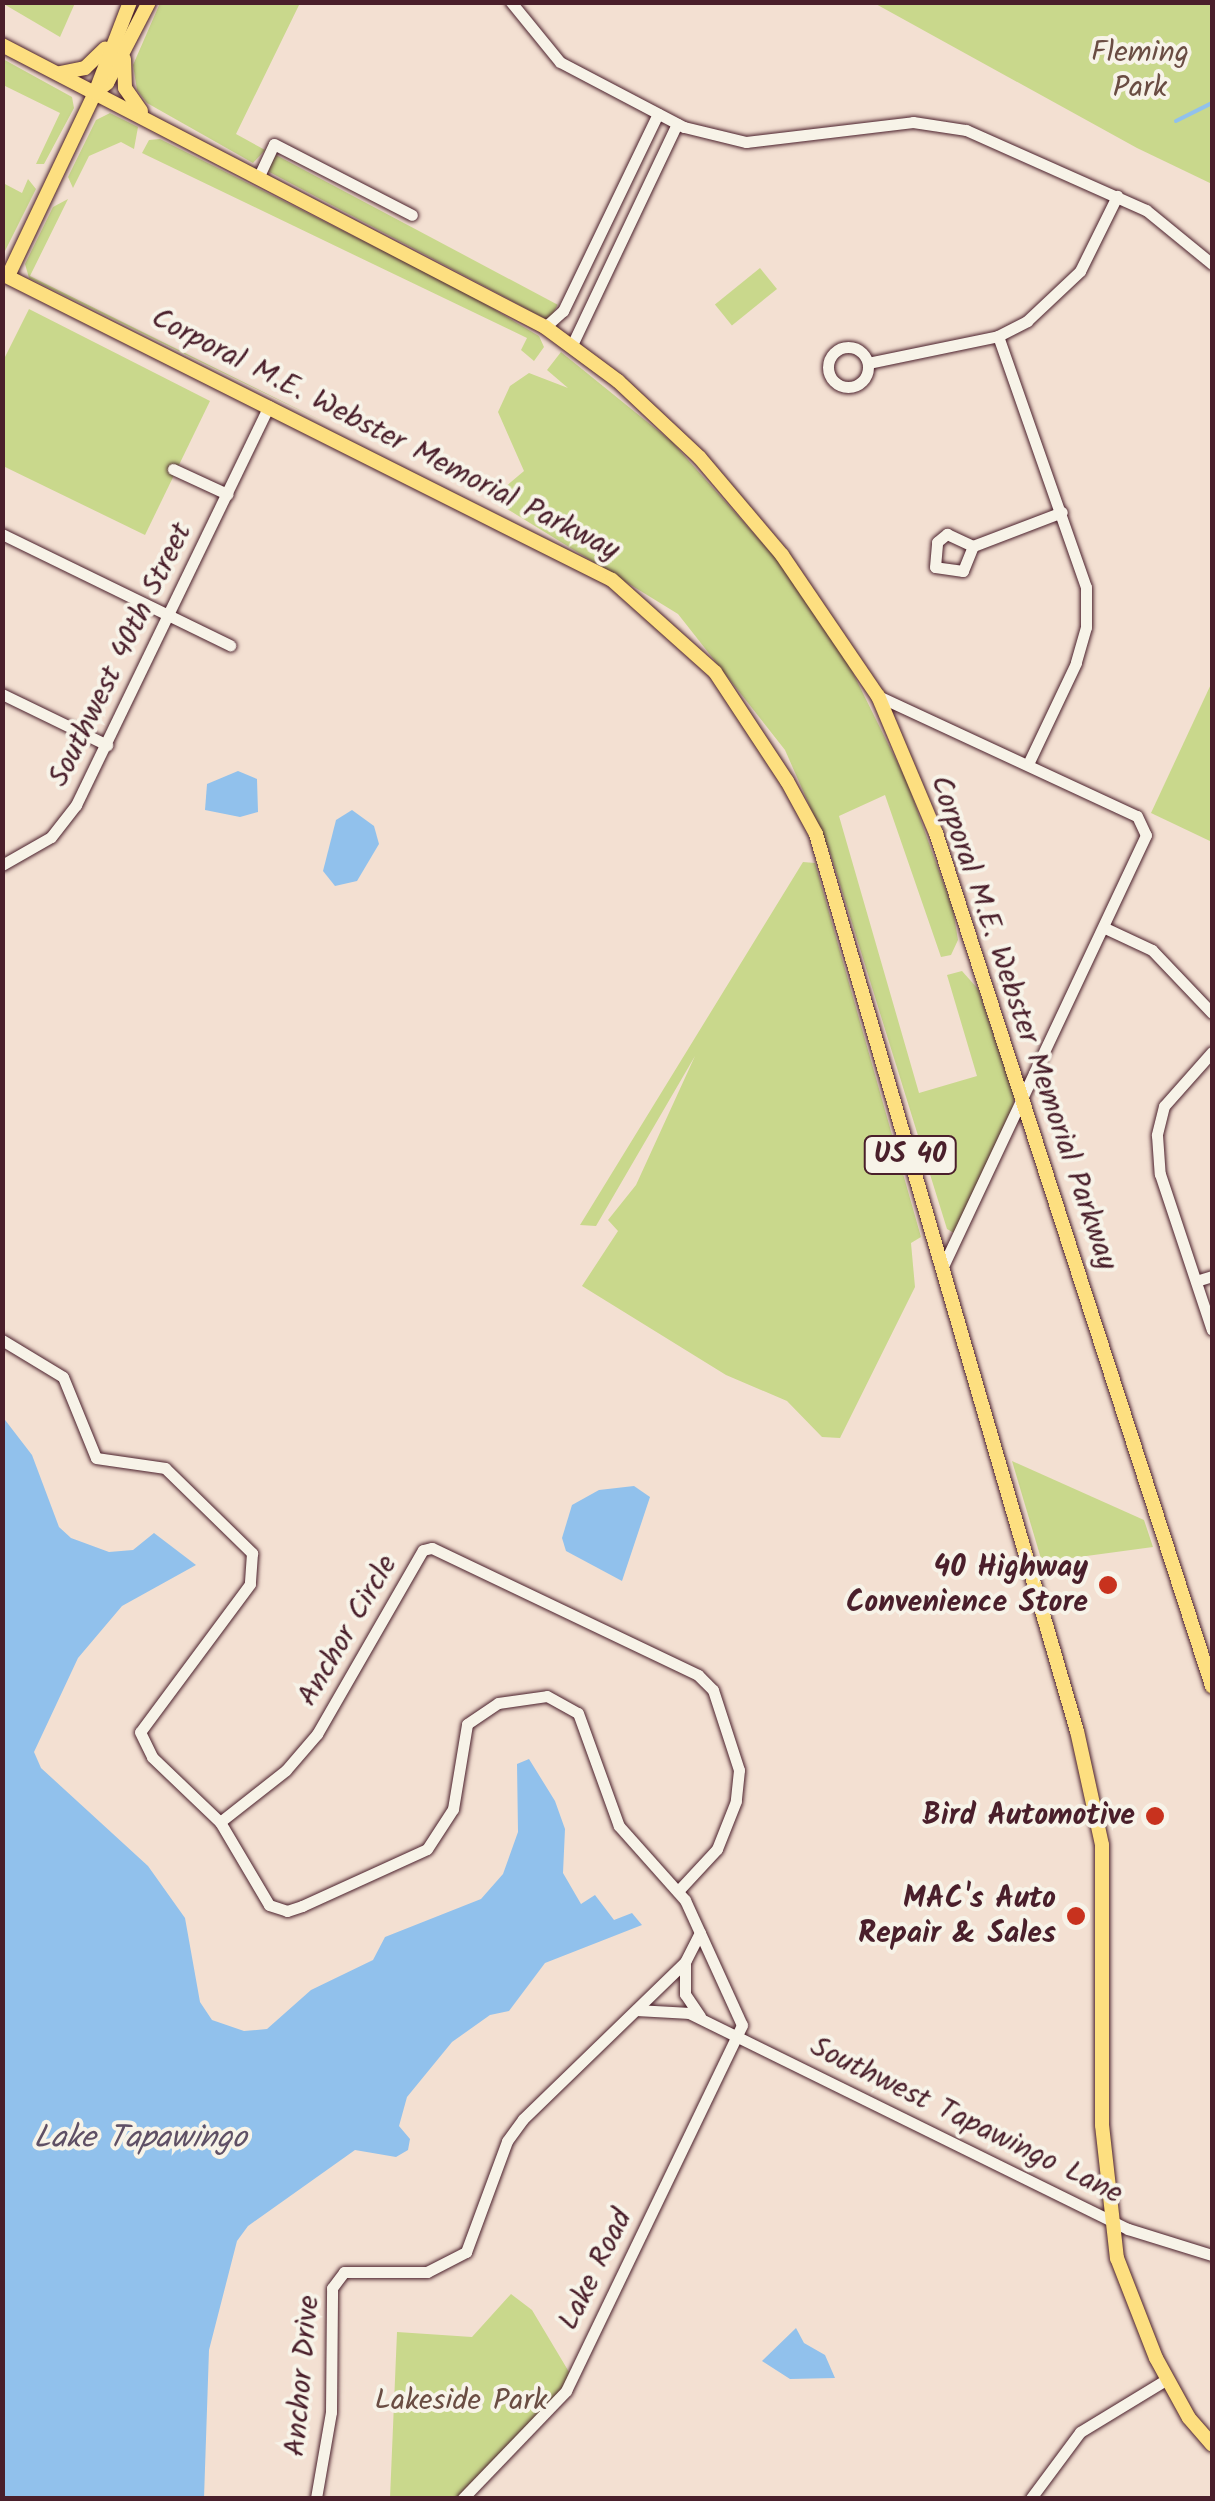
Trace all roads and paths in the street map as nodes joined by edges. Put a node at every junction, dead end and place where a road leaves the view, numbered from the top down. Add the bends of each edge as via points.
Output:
1 (130, 2) edge
2 (149, 2) edge
3 (511, 2) edge
4 (121, 40) junction
5 (2, 46) edge
6 (58, 73) junction
7 (95, 92) junction
8 (658, 114) junction
9 (152, 121) junction
10 (676, 124) junction
11 (258, 176) junction
12 (1117, 196) junction
13 (412, 214) dead end
14 (608, 218) junction
15 (627, 228) junction
16 (1212, 264) edge
17 (5, 275) edge
18 (545, 327) junction
19 (998, 336) junction
20 (572, 345) junction
21 (868, 363) dead end
22 (269, 406) junction
23 (173, 469) dead end
24 (226, 494) junction
25 (1062, 512) junction
26 (2, 534) edge
27 (973, 546) dead end
28 (168, 615) junction
29 (230, 645) dead end
30 (2, 694) edge
31 (878, 696) junction
32 (106, 745) junction
33 (1028, 764) junction
34 (2, 865) edge
35 (1105, 928) junction
36 (1212, 1013) edge
37 (1212, 1052) edge
38 (1024, 1104) junction
39 (943, 1266) junction
40 (1212, 1276) edge
41 (1196, 1281) junction
42 (1212, 1330) edge
43 (2, 1340) edge
44 (1212, 1686) edge
45 (220, 1822) junction
46 (679, 1890) junction
47 (700, 1933) junction
48 (685, 1962) junction
49 (637, 2010) junction
50 (702, 2019) junction
51 (740, 2038) junction
52 (1110, 2220) junction
53 (1212, 2255) edge
54 (1167, 2380) junction
55 (1212, 2444) edge
56 (316, 2498) edge
57 (462, 2498) edge
58 (1031, 2498) edge

1 - 4 main road
2 - 4 main road
3 - 8 street via 560,62
4 - 6 main road via 85,68
4 - 7 main road
4 - 9 main road via 124,88
5 - 6 main road, Corporal M.E. Webster Memorial Parkway
6 - 7 main road, Corporal M.E. Webster Memorial Parkway
7 - 9 main road, Corporal M.E. Webster Memorial Parkway
7 - 17 main road
8 - 10 street
8 - 14 street
9 - 11 main road, Corporal M.E. Webster Memorial Parkway
10 - 12 street via 746,142 941,124 992,139
10 - 15 street
11 - 13 street via 274,144
11 - 18 main road, Corporal M.E. Webster Memorial Parkway
12 - 16 street via 1166,222
12 - 19 street via 1080,271 1059,296
14 - 15 street
14 - 18 street via 563,310
15 - 20 street
17 - 22 main road, Corporal M.E. Webster Memorial Parkway / US 40
18 - 20 main road, Corporal M.E. Webster Memorial Parkway
19 - 21 street
19 - 25 street
20 - 31 main road, Corporal M.E. Webster Memorial Parkway via 618,380 730,492 782,555
22 - 24 street, Southwest 40th Street
22 - 39 main road, Corporal M.E. Webster Memorial Parkway / US 40 via 612,580 715,672 816,834
23 - 24 street
24 - 28 street, Southwest 40th Street
25 - 27 street
25 - 33 street via 1084,571 1086,627 1070,680
26 - 28 street
28 - 29 street
28 - 32 street, Southwest 40th Street
30 - 32 street
31 - 33 street
31 - 38 main road, Corporal M.E. Webster Memorial Parkway via 936,833
32 - 34 street, Southwest 40th Street via 66,820 32,851
33 - 35 street via 1142,822 1144,843
35 - 36 street via 1152,950
35 - 38 street
37 - 41 street via 1164,1106 1157,1135 1160,1174
38 - 39 street
38 - 44 main road, Corporal M.E. Webster Memorial Parkway
39 - 52 main road, Corporal M.E. Webster Memorial Parkway / US 40 via 1077,1731 1102,1845 1102,2125
40 - 41 street
41 - 42 street
43 - 45 street via 63,1377 96,1458 165,1468 252,1552 250,1584 140,1732 152,1757
45 - 46 street via 269,1905 287,1911 302,1906 427,1849 452,1808 467,1724 498,1703 547,1696 578,1713 619,1826
45 - 46 street, Anchor Circle via 286,1770 324,1722 423,1550 432,1548 698,1675 721,1702 739,1770 736,1802 717,1849
46 - 47 street
47 - 48 street, Anchor Drive
47 - 51 street via 742,2025
48 - 49 street, Anchor Drive
48 - 50 street via 685,1994
49 - 50 street via 674,2008
49 - 56 street, Anchor Drive via 523,2119 507,2142 466,2252 427,2272 344,2272 332,2288 330,2412
50 - 51 street, Southwest Tapawingo Lane
51 - 52 street, Southwest Tapawingo Lane
51 - 57 street, Lake Road via 566,2390
52 - 53 street, Southwest Tapawingo Lane
52 - 54 main road, Corporal M.E. Webster Memorial Parkway / US 40 via 1134,2308
54 - 55 main road, Corporal M.E. Webster Memorial Parkway / US 40
54 - 58 street via 1087,2426

